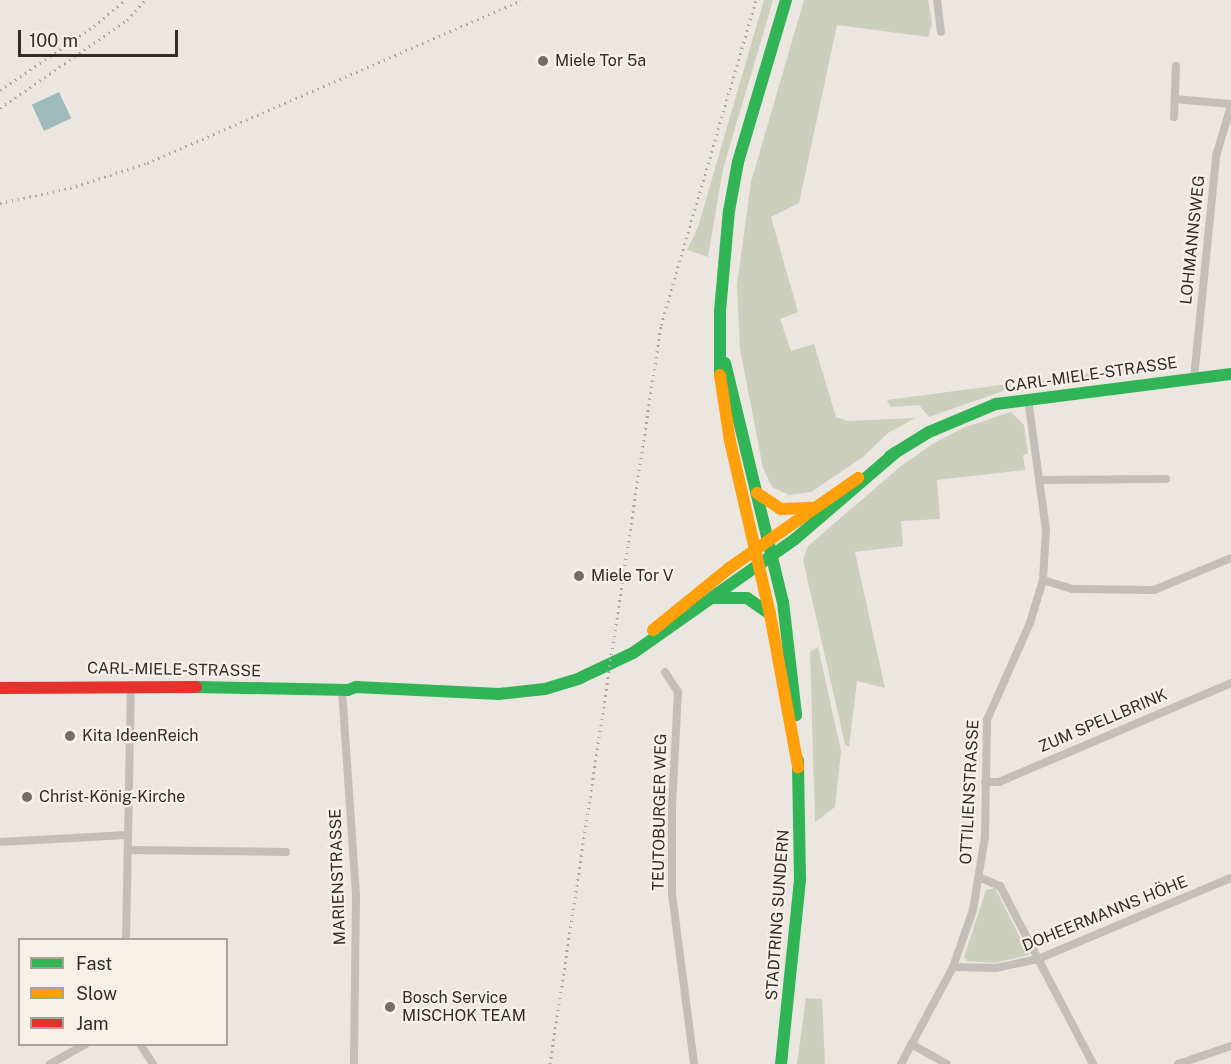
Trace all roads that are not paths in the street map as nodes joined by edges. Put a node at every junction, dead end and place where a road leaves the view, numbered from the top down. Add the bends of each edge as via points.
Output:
1 (786, 0) edge
2 (937, 0) edge
3 (941, 32) dead end
4 (1176, 66) dead end
5 (1174, 99) junction
6 (1231, 105) edge
7 (1174, 117) dead end
8 (720, 347) junction
9 (1231, 374) edge
10 (1194, 378) junction
11 (1028, 398) junction
12 (896, 453) junction
13 (1166, 479) dead end
14 (1040, 480) junction
15 (757, 493) junction
16 (817, 507) junction
17 (768, 540) junction
18 (756, 549) junction
19 (772, 555) junction
20 (1231, 558) edge
21 (759, 564) junction
22 (1043, 580) junction
23 (702, 604) junction
24 (770, 614) junction
25 (617, 661) junction
26 (665, 672) dead end
27 (1231, 683) edge
28 (131, 685) junction
29 (0, 688) edge
30 (345, 690) junction
31 (798, 767) junction
32 (985, 782) junction
33 (128, 836) junction
34 (0, 842) edge
35 (128, 850) junction
36 (286, 852) dead end
37 (981, 878) junction
38 (1231, 878) edge
39 (126, 938) edge
40 (1038, 959) junction
41 (953, 967) junction
42 (911, 1044) junction
43 (82, 1046) edge
44 (141, 1046) edge
45 (1231, 1046) edge
46 (50, 1064) edge
47 (153, 1064) edge
48 (354, 1064) edge
49 (694, 1064) edge
50 (781, 1064) edge
51 (901, 1064) edge
52 (947, 1064) edge
53 (1094, 1064) edge
54 (1178, 1064) edge

1 - 8 street via 732,191
2 - 3 street
4 - 5 street
5 - 6 street
5 - 7 street
6 - 10 street, LOHMANNSWEG via 1216,156
8 - 15 street, STADTRING SUNDERN
8 - 18 street, STADTRING SUNDERN via 730,441
9 - 10 street, CARL-MIELE-STRASSE
10 - 11 street, CARL-MIELE-STRASSE
11 - 12 street, CARL-MIELE-STRASSE via 960,417
11 - 14 street, OTTILIENSTRASSE
12 - 16 street, CARL-MIELE-STRASSE
12 - 19 street, CARL-MIELE-STRASSE
13 - 14 street
14 - 22 street, OTTILIENSTRASSE via 1046,530
15 - 16 street via 781,509
15 - 17 street, STADTRING SUNDERN
16 - 17 street, CARL-MIELE-STRASSE
17 - 18 street, CARL-MIELE-STRASSE
17 - 19 street, STADTRING SUNDERN
18 - 21 street, STADTRING SUNDERN
18 - 25 street, CARL-MIELE-STRASSE
19 - 21 street, CARL-MIELE-STRASSE
19 - 31 street, STADTRING SUNDERN via 793,660
20 - 22 street via 1154,590 1073,589
21 - 23 street, CARL-MIELE-STRASSE
21 - 24 street, STADTRING SUNDERN
22 - 32 street, OTTILIENSTRASSE via 1030,623 987,720
23 - 24 street via 732,594 747,598
23 - 25 street, CARL-MIELE-STRASSE
24 - 31 street, STADTRING SUNDERN
25 - 30 street, CARL-MIELE-STRASSE via 545,689 499,694 432,693 417,688
26 - 49 street, TEUTOBURGER WEG via 678,692 672,894
27 - 32 street, ZUM SPELLBRINK via 999,782
28 - 29 street, CARL-MIELE-STRASSE
28 - 30 street, CARL-MIELE-STRASSE
28 - 33 street
30 - 48 street, MARIENSTRASSE via 356,896
31 - 50 street, STADTRING SUNDERN via 800,879
32 - 37 street, OTTILIENSTRASSE
33 - 34 street
33 - 35 street
35 - 36 street
35 - 39 street
37 - 40 street via 1000,886
37 - 41 street, OTTILIENSTRASSE
38 - 40 street, DOHEERMANNS HÖHE
40 - 41 street, DOHEERMANNS HÖHE via 996,968
40 - 53 street
41 - 42 street, OTTILIENSTRASSE
42 - 51 street, OTTILIENSTRASSE
42 - 52 street
43 - 46 street
44 - 47 street
45 - 54 street

